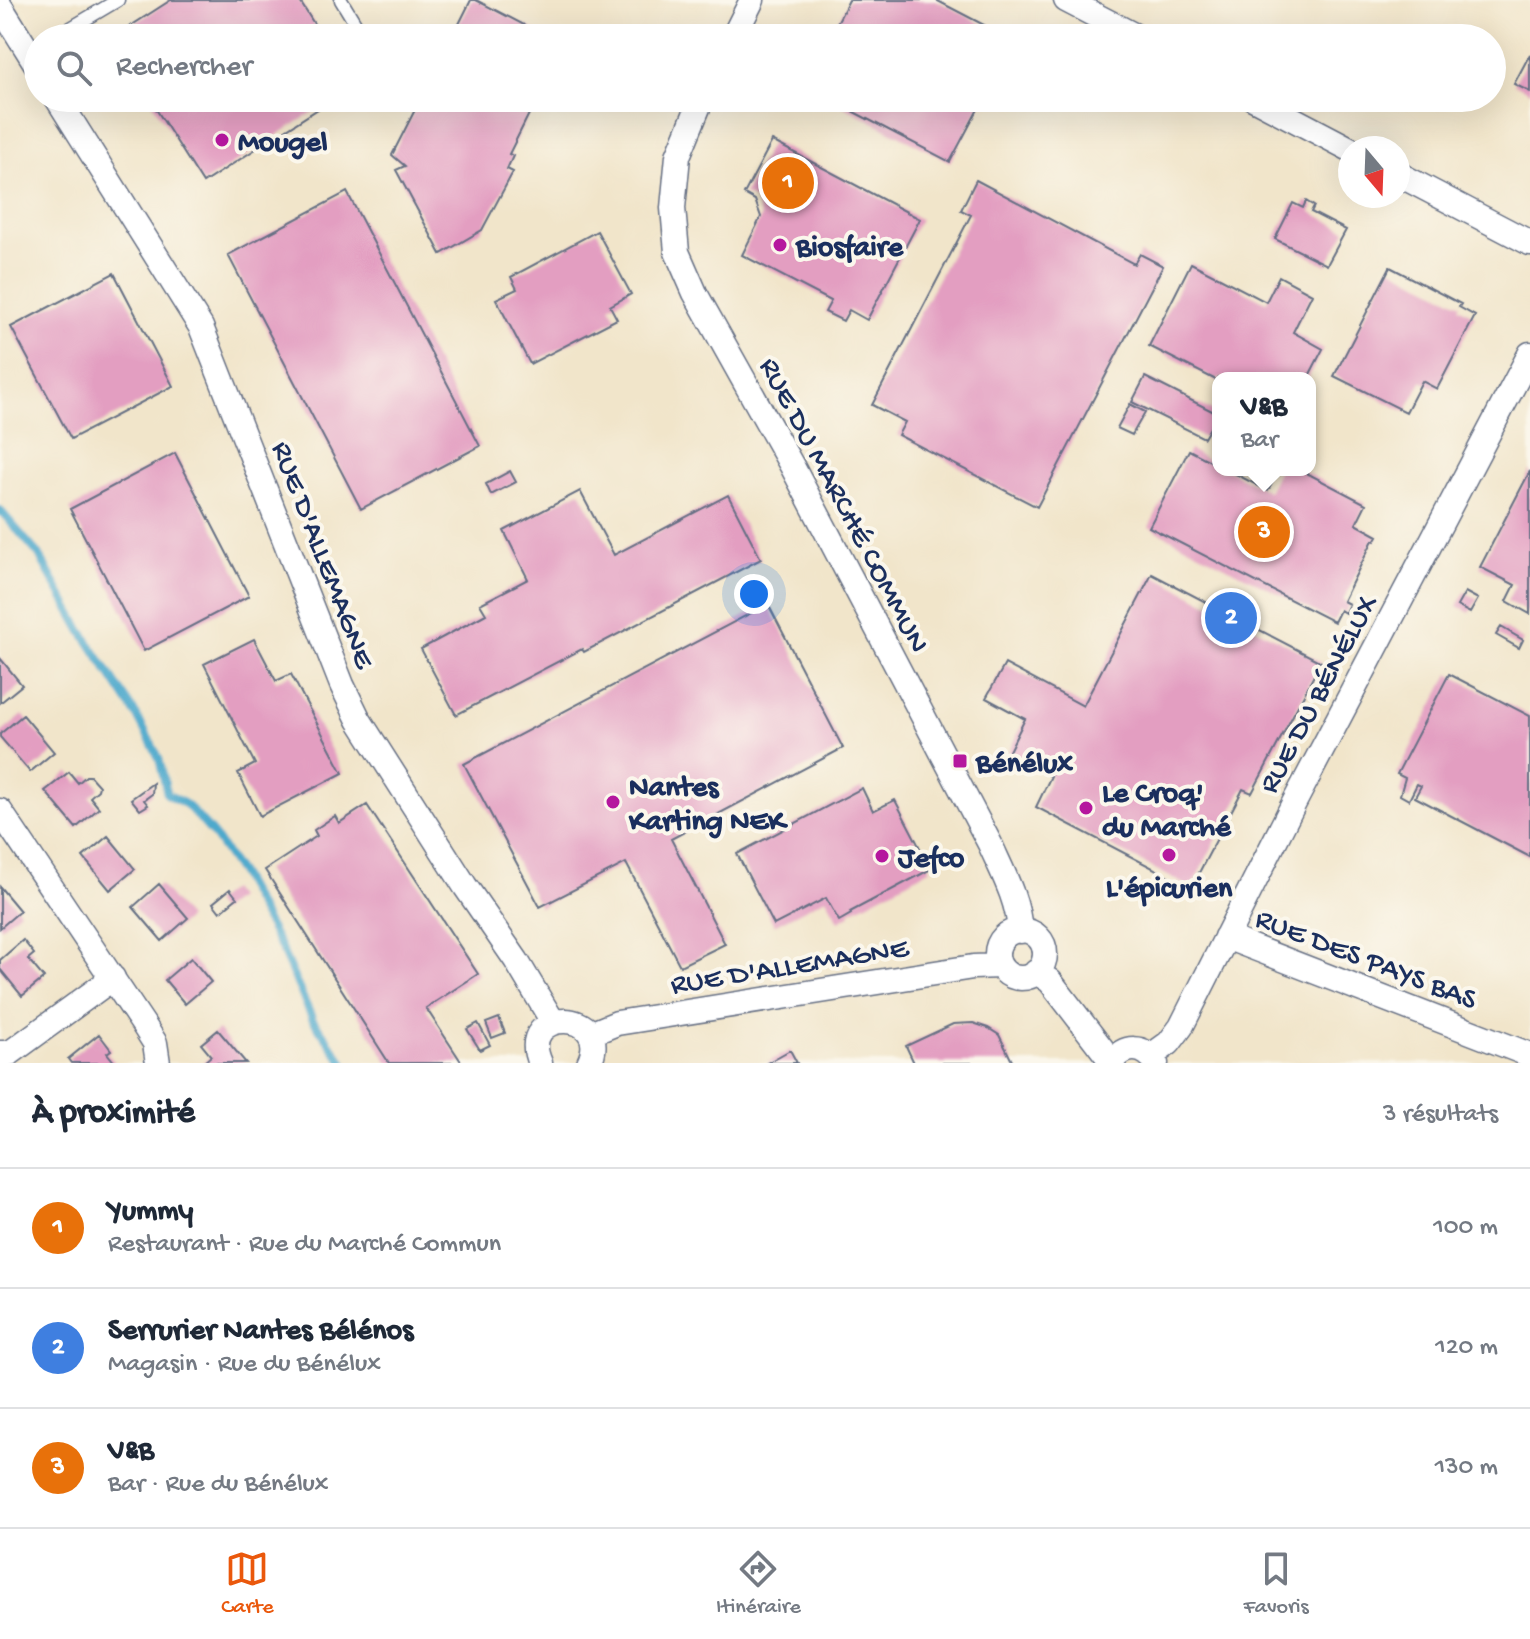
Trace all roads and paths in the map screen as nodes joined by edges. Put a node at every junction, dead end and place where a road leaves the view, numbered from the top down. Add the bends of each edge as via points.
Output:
1 (118, 0) edge
2 (341, 0) edge
3 (752, 0) edge
4 (1066, 0) edge
5 (0, 6) edge
6 (78, 24) edge
7 (356, 24) edge
8 (740, 24) edge
9 (1112, 24) edge
10 (24, 40) edge
11 (66, 112) edge
12 (696, 112) edge
13 (1280, 112) edge
14 (1338, 143) edge
15 (1410, 180) edge
16 (1530, 243) edge
17 (1530, 354) edge
18 (0, 811) edge
19 (1020, 931) junction
20 (1226, 937) junction
21 (1000, 966) junction
22 (1036, 972) junction
23 (113, 978) junction
24 (553, 1022) junction
25 (590, 1034) junction
26 (0, 1053) edge
27 (1530, 1055) edge
28 (1154, 1060) edge
29 (1112, 1062) edge
30 (158, 1063) edge
31 (540, 1063) edge
32 (589, 1063) edge

1 - 6 lane
2 - 7 lane
3 - 8 street
4 - 9 street
5 - 10 street
11 - 24 street, RUE D'ALLEMAGNE via 201,327 355,712
12 - 19 street, RUE DU MARCHÉ COMMUN via 678,156 673,208 677,252 990,844 1010,886
13 - 14 street
15 - 16 street
17 - 20 street, RUE DU BÉNÉLUX
18 - 23 street
19 - 21 street via 1002,940 997,952
19 - 22 street via 1034,935 1043,946 1044,960
20 - 27 street, RUE DES PAYS BAS
20 - 28 street, RUE DU BÉNÉLUX via 1181,1027
21 - 22 street via 1012,976
21 - 25 street, RUE D'ALLEMAGNE via 617,1023
22 - 29 street via 1050,981
23 - 26 street via 10,1053
23 - 30 street via 155,1043
24 - 25 street via 569,1020
24 - 31 street via 537,1043
25 - 32 street
28 - 29 street via 1142,1050 1130,1049

